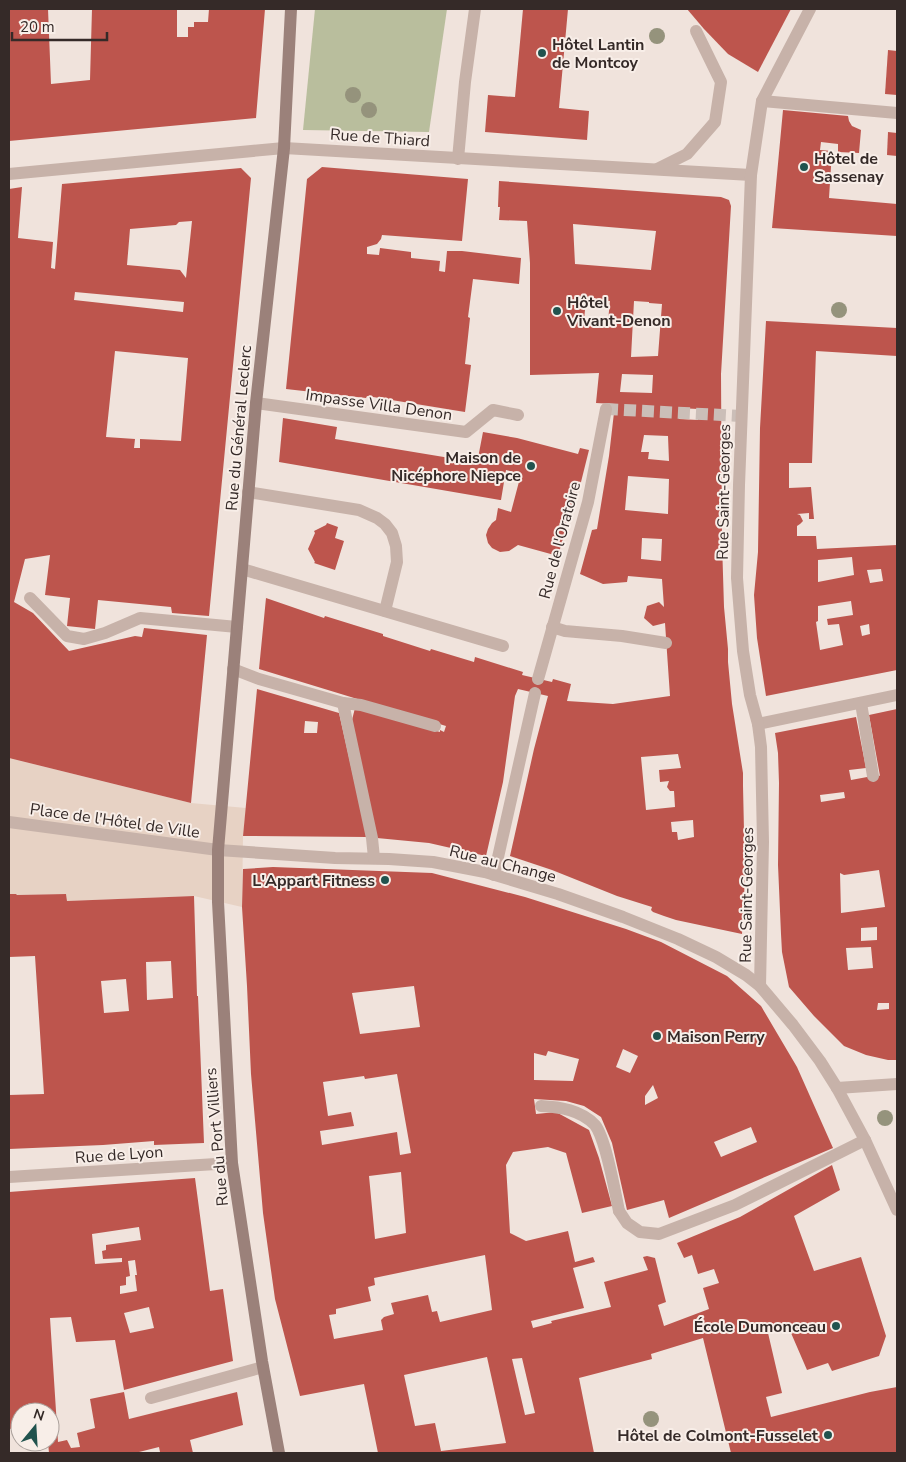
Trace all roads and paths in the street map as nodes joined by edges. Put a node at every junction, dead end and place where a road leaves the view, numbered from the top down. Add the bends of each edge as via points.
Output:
1 (292, 9) edge
2 (476, 9) edge
3 (810, 9) edge
4 (696, 32) dead end
5 (762, 101) junction
6 (897, 113) edge
7 (284, 148) junction
8 (458, 158) junction
9 (657, 169) junction
10 (9, 174) edge
11 (750, 175) junction
12 (256, 403) junction
13 (606, 409) dead end
14 (518, 416) dead end
15 (248, 492) junction
16 (242, 569) junction
17 (30, 598) dead end
18 (385, 611) junction
19 (237, 626) junction
20 (552, 627) junction
21 (666, 643) dead end
22 (503, 646) dead end
23 (233, 669) junction
24 (538, 679) dead end
25 (535, 693) dead end
26 (897, 695) edge
27 (343, 703) junction
28 (861, 703) junction
29 (758, 724) junction
30 (435, 726) dead end
31 (873, 776) dead end
32 (9, 822) edge
33 (218, 850) junction
34 (374, 858) junction
35 (494, 875) junction
36 (760, 986) junction
37 (897, 1084) edge
38 (836, 1088) junction
39 (541, 1106) dead end
40 (865, 1140) junction
41 (232, 1163) junction
42 (9, 1178) edge
43 (897, 1210) edge
44 (263, 1367) junction
45 (151, 1398) dead end
46 (279, 1453) edge

1 - 7 main road, Rue du Général Leclerc
2 - 8 street
3 - 5 street, Rue Saint-Georges
4 - 9 street via 721,82 714,122 687,154
5 - 6 street
5 - 11 street, Rue Saint-Georges
7 - 8 street, Rue de Thiard
7 - 10 street, Rue de Thiard
7 - 12 main road, Rue du Général Leclerc
8 - 9 street, Rue de Thiard
9 - 11 street, Rue de Thiard
11 - 29 street, Rue Saint-Georges via 738,578 743,651
12 - 14 street, Impasse Villa Denon via 466,432 493,410
12 - 15 main road, Rue du Général Leclerc
13 - 20 street, Rue de l'Oratoire via 588,502
15 - 16 main road, Rue du Général Leclerc
15 - 18 street via 359,510 385,524 392,533 397,562
16 - 18 street
16 - 19 main road, Rue du Général Leclerc
17 - 19 street via 67,636 84,639 140,618
18 - 22 street
19 - 23 main road, Rue du Général Leclerc
20 - 21 street
20 - 24 street, Rue de l'Oratoire
23 - 27 street
23 - 33 main road, Rue du Général Leclerc
25 - 35 street
26 - 28 street
27 - 30 street
27 - 34 street
28 - 29 street
28 - 31 street
29 - 36 street, Rue Saint-Georges via 763,792
32 - 33 street, Place de l'Hôtel de Ville
33 - 34 street, Rue au Change
33 - 41 main road, Rue du Port Villiers
34 - 35 street, Rue au Change via 433,862
35 - 36 street, Rue au Change via 558,894 678,939 716,956
36 - 38 street, Rue au Change via 799,1032
37 - 38 street
38 - 40 street, Rue au Change
39 - 40 street via 561,1107 580,1114 595,1126 603,1140 620,1211 627,1223 640,1232 659,1234 734,1206
40 - 43 street, Rue au Change
41 - 42 street, Rue de Lyon
41 - 44 main road, Rue du Port Villiers
44 - 45 street
44 - 46 main road, Rue du Port Villiers

